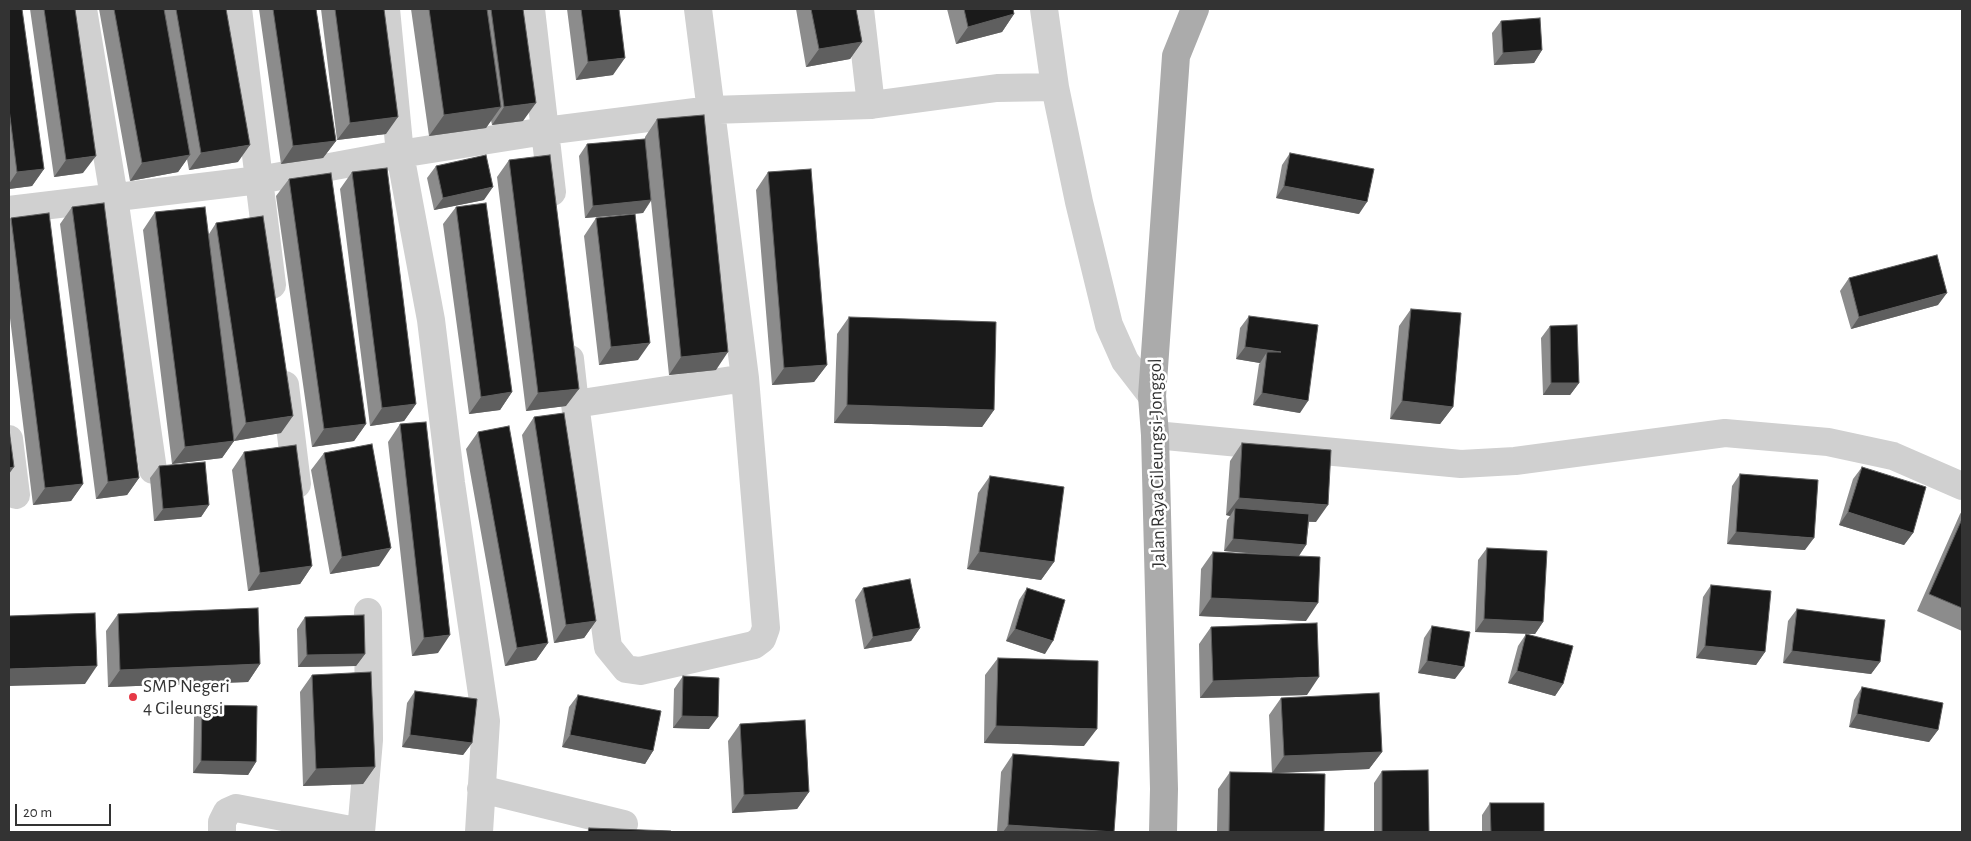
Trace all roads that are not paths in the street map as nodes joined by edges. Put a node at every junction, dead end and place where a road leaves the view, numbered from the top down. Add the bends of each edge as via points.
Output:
1 (83, 9) edge
2 (238, 9) edge
3 (386, 9) edge
4 (531, 9) edge
5 (698, 9) edge
6 (860, 9) edge
7 (1044, 9) edge
8 (1195, 9) edge
9 (1055, 87) junction
10 (871, 105) junction
11 (711, 110) junction
12 (546, 131) junction
13 (400, 154) junction
14 (259, 180) junction
15 (114, 197) junction
16 (9, 210) edge
17 (555, 219) edge
18 (275, 309) edge
19 (568, 336) edge
20 (281, 358) edge
21 (746, 378) junction
22 (1152, 396) junction
23 (575, 404) junction
24 (1156, 435) junction
25 (9, 439) edge
26 (153, 470) dead end
27 (1962, 486) edge
28 (16, 495) dead end
29 (300, 507) edge
30 (368, 612) dead end
31 (481, 789) junction
32 (624, 824) dead end
33 (222, 832) edge
34 (362, 832) edge
35 (479, 832) edge
36 (1162, 832) edge

1 - 15 street
2 - 14 street
3 - 13 street
4 - 12 street
5 - 11 street
6 - 10 street
7 - 9 street
8 - 22 main road, Jalan Raya Cileungsi-Jonggol via 1176,56
9 - 10 street via 997,88
9 - 22 street via 1108,325 1124,361
10 - 11 street
11 - 12 street
11 - 21 street
12 - 13 street
12 - 17 street
13 - 14 street
13 - 31 street via 431,320 486,721
14 - 15 street
14 - 18 street
15 - 16 street
15 - 26 street
19 - 23 street
20 - 29 street
21 - 23 street
21 - 23 street via 766,628 754,645 640,671 626,669 608,647
22 - 24 main road, Jalan Raya Cileungsi-Jonggol
24 - 27 street via 1461,464 1515,462 1725,433 1828,442 1893,456
24 - 36 main road, Jalan Raya Cileungsi-Jonggol via 1164,789
25 - 28 street
30 - 34 street via 369,740
31 - 32 street
31 - 35 street
33 - 34 street via 227,812 236,808

